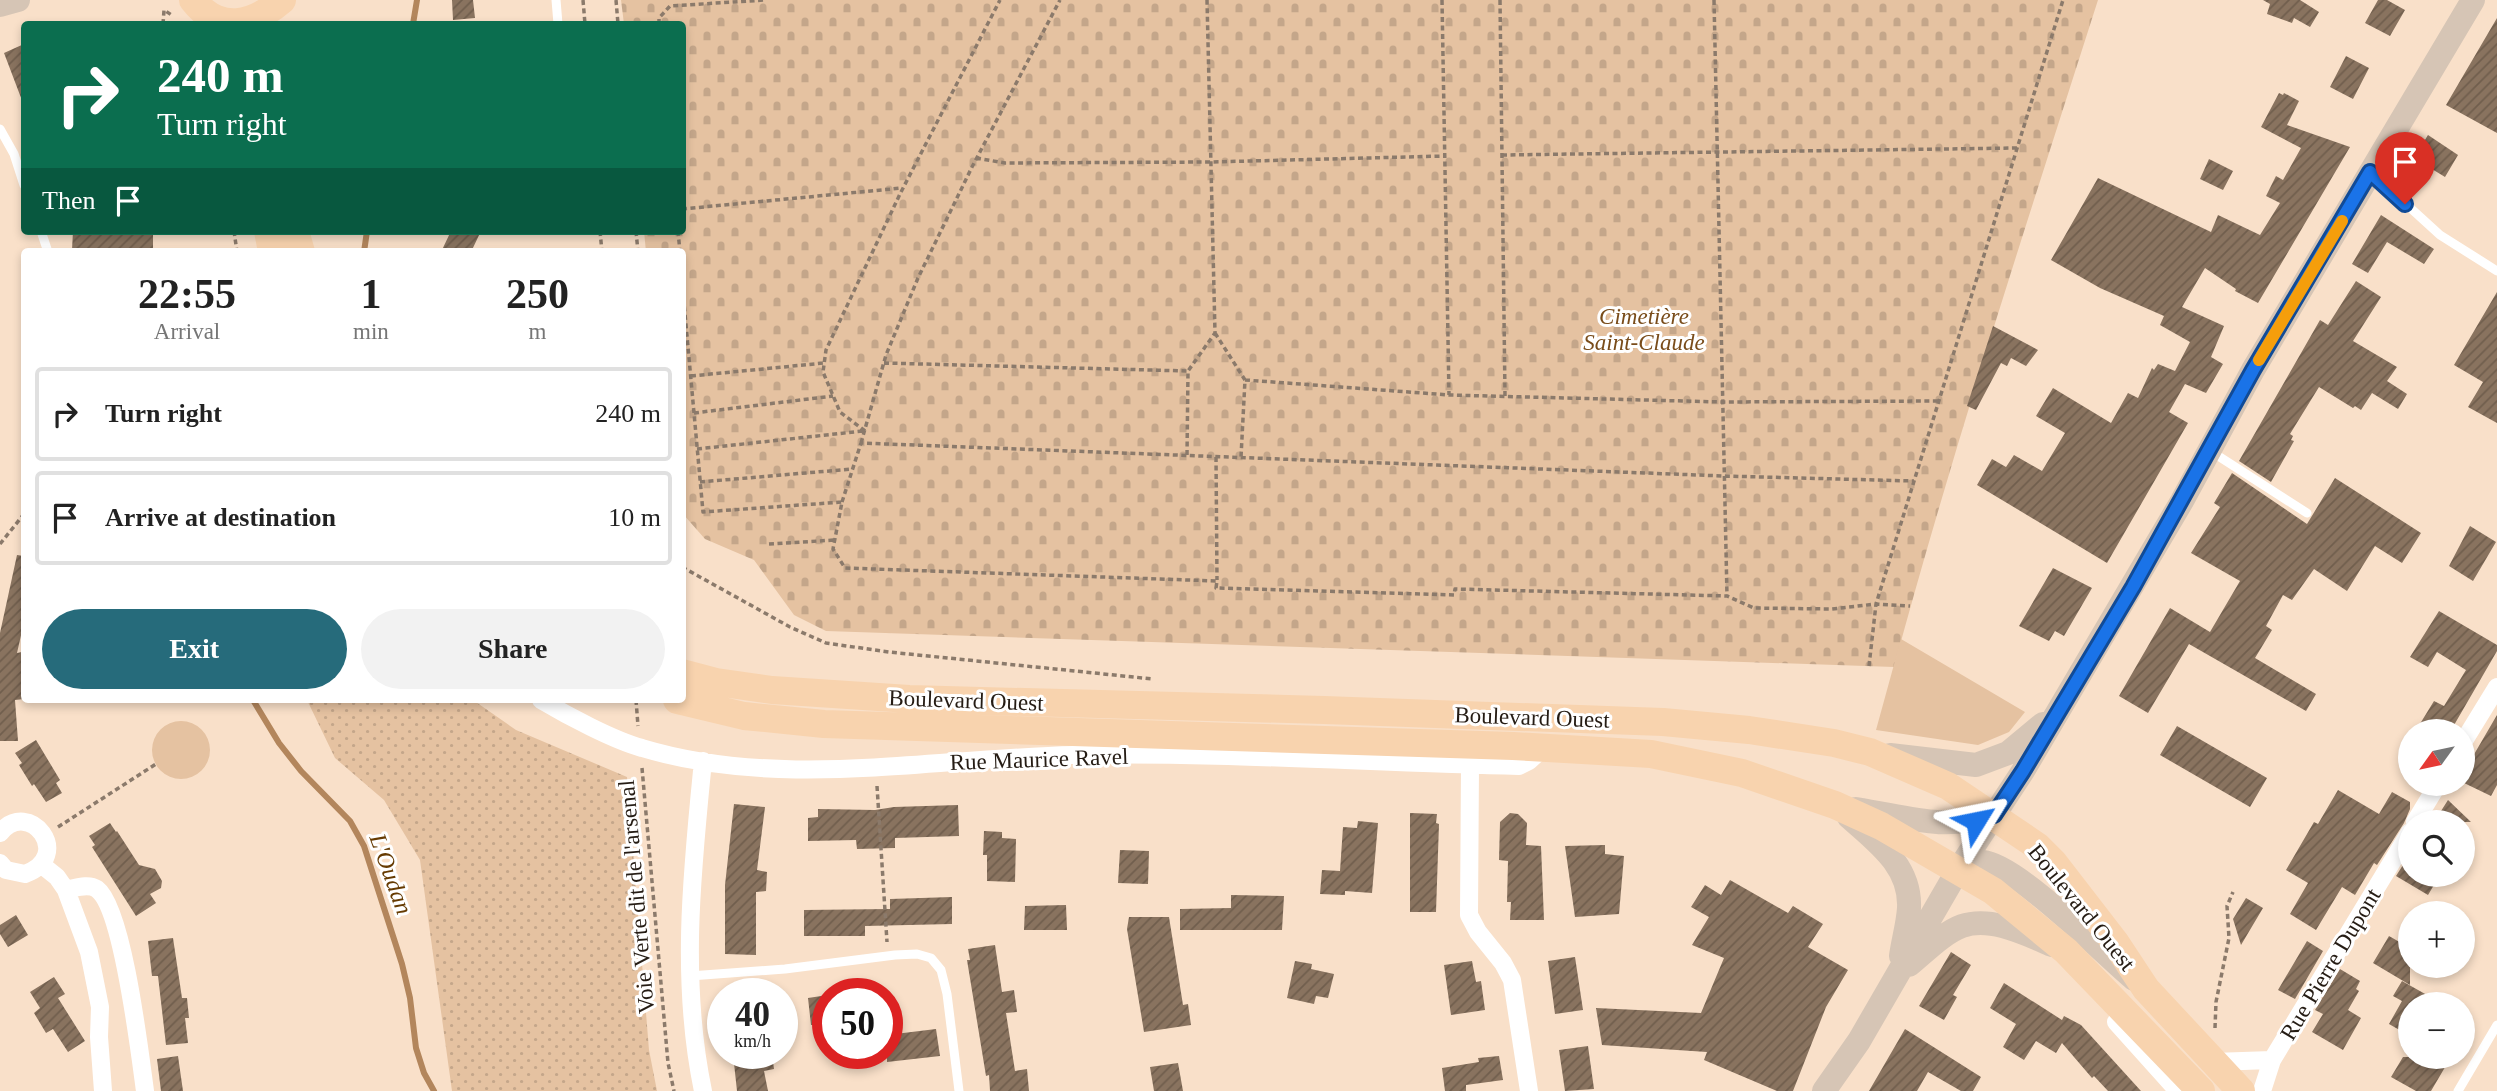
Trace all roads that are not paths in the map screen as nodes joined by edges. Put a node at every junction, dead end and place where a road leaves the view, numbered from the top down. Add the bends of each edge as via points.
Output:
1 (19, 0) edge
2 (556, 0) edge
3 (2473, 0) edge
4 (0, 5) edge
5 (184, 8) edge
6 (271, 13) edge
7 (220, 21) edge
8 (245, 21) edge
9 (558, 21) edge
10 (0, 129) edge
11 (2370, 172) junction
12 (21, 176) edge
13 (2497, 271) edge
14 (2210, 451) junction
15 (2307, 513) dead end
16 (688, 674) edge
17 (2497, 687) edge
18 (686, 702) edge
19 (547, 703) edge
20 (2061, 707) junction
21 (2475, 723) edge
22 (1543, 747) junction
23 (1870, 752) junction
24 (703, 761) junction
25 (1470, 765) junction
26 (1835, 805) junction
27 (1994, 815) junction
28 (1, 827) edge
29 (2398, 852) edge
30 (0, 863) edge
31 (42, 865) junction
32 (1958, 870) junction
33 (66, 890) junction
34 (2066, 951) junction
35 (1898, 974) junction
36 (690, 976) junction
37 (2146, 989) junction
38 (2497, 1025) edge
39 (1859, 1041) junction
40 (2272, 1060) junction
41 (2213, 1062) junction
42 (103, 1091) edge
43 (145, 1091) edge
44 (703, 1091) edge
45 (959, 1091) edge
46 (1529, 1091) edge
47 (1824, 1091) edge
48 (1843, 1091) edge
49 (2178, 1091) edge
50 (2201, 1091) edge
51 (2241, 1091) edge
52 (2262, 1091) edge
53 (2458, 1091) edge

1 - 4 main road
2 - 9 lane
3 - 11 main road
5 - 7 main road via 201,9
6 - 8 main road
10 - 12 lane
11 - 13 lane via 2441,235
11 - 14 main road
14 - 15 lane
14 - 20 main road
16 - 23 main road, Boulevard Ouest via 772,690 909,699 1663,722 1749,730
17 - 21 street
18 - 22 main road, Boulevard Ouest via 744,716 824,724
19 - 24 street, Rue Maurice Ravel via 640,748
20 - 23 main road via 2008,753 1976,765
20 - 27 main road
22 - 25 street, Rue Maurice Ravel via 1520,766
22 - 26 main road, Boulevard Ouest via 1651,754 1742,773
23 - 27 main road, Boulevard Ouest via 1948,786
24 - 25 street, Rue Maurice Ravel via 789,770 1073,755
24 - 36 street via 691,887
25 - 46 street via 1469,915 1512,980
26 - 27 main road via 1933,824
26 - 32 main road, Boulevard Ouest
26 - 35 main road via 1884,847 1904,877 1909,908
27 - 32 main road
27 - 37 main road, Boulevard Ouest via 2054,863
28 - 31 street via 23,821 40,829 48,846
29 - 40 street, Rue Pierre Dupont
30 - 31 street via 6,870 25,874
31 - 33 street
32 - 34 main road, Boulevard Ouest via 1993,891
32 - 35 main road
32 - 37 main road via 1982,861 2005,870
33 - 42 street via 89,952 100,1007
33 - 43 street via 87,886 98,890 107,904 125,956
34 - 35 main road via 2009,928 1973,924 1947,934
34 - 49 street via 2114,1019
34 - 50 main road, Boulevard Ouest
35 - 39 main road
36 - 44 street
36 - 45 lane via 888,956 931,958 941,970 947,994
37 - 41 main road, Boulevard Ouest
38 - 53 lane
39 - 47 main road
39 - 48 main road
40 - 41 street, Rue Pierre Dupont
40 - 52 street, Rue Pierre Dupont
41 - 51 main road, Boulevard Ouest

